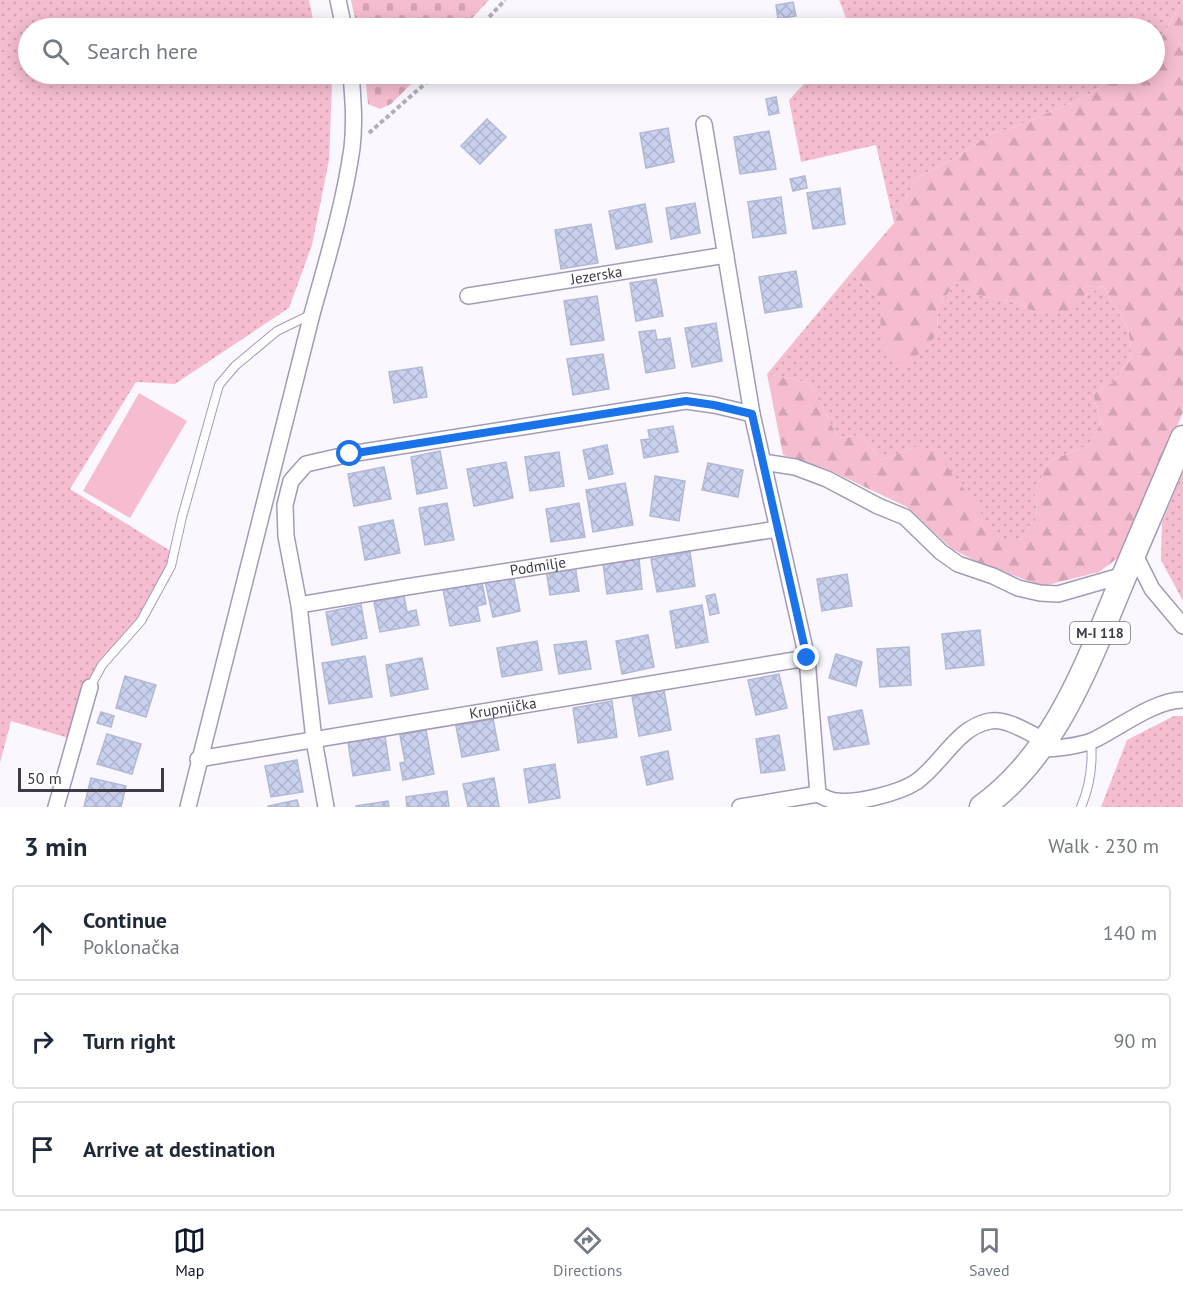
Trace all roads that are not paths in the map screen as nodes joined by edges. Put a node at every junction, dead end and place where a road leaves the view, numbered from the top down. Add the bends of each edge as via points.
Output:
1 (338, 0) edge
2 (342, 18) edge
3 (352, 84) edge
4 (704, 124) dead end
5 (726, 255) junction
6 (468, 296) dead end
7 (312, 314) junction
8 (752, 414) junction
9 (1183, 438) edge
10 (763, 462) junction
11 (777, 529) junction
12 (1134, 553) junction
13 (1124, 575) junction
14 (299, 605) junction
15 (1183, 626) edge
16 (807, 658) junction
17 (90, 687) joint
18 (1183, 700) edge
19 (314, 740) junction
20 (1091, 741) junction
21 (1042, 746) junction
22 (198, 759) junction
23 (820, 799) edge
24 (56, 807) edge
25 (188, 807) edge
26 (326, 807) edge
27 (740, 807) edge
28 (982, 807) edge
29 (1081, 807) edge

1 - 2 street
3 - 7 street via 352,147 330,252
4 - 5 street
5 - 6 street, Jezerska
5 - 8 street
7 - 17 lane via 277,331 235,366 219,385 171,566 141,621 102,666
7 - 22 street
8 - 10 street
8 - 14 street via 686,401 306,464 291,481 285,505 286,536
9 - 12 main road, M-I 118
10 - 11 street
10 - 13 street via 827,478 905,517 958,564 1018,588 1058,594
11 - 14 street, Podmilje
11 - 16 street
12 - 13 main road, M-I 118
12 - 15 street via 1152,589
13 - 21 main road, M-I 118 via 1084,671
14 - 19 street
16 - 19 street, Krupnjička
16 - 23 street
17 - 24 street
18 - 20 street via 1143,712
19 - 22 street, Krupnjička
19 - 26 street
20 - 21 street
20 - 29 lane via 1092,760
21 - 23 street via 1008,723 992,720 968,731 916,782 854,801
21 - 28 main road, M-I 118 via 999,795
22 - 25 street
23 - 27 street

